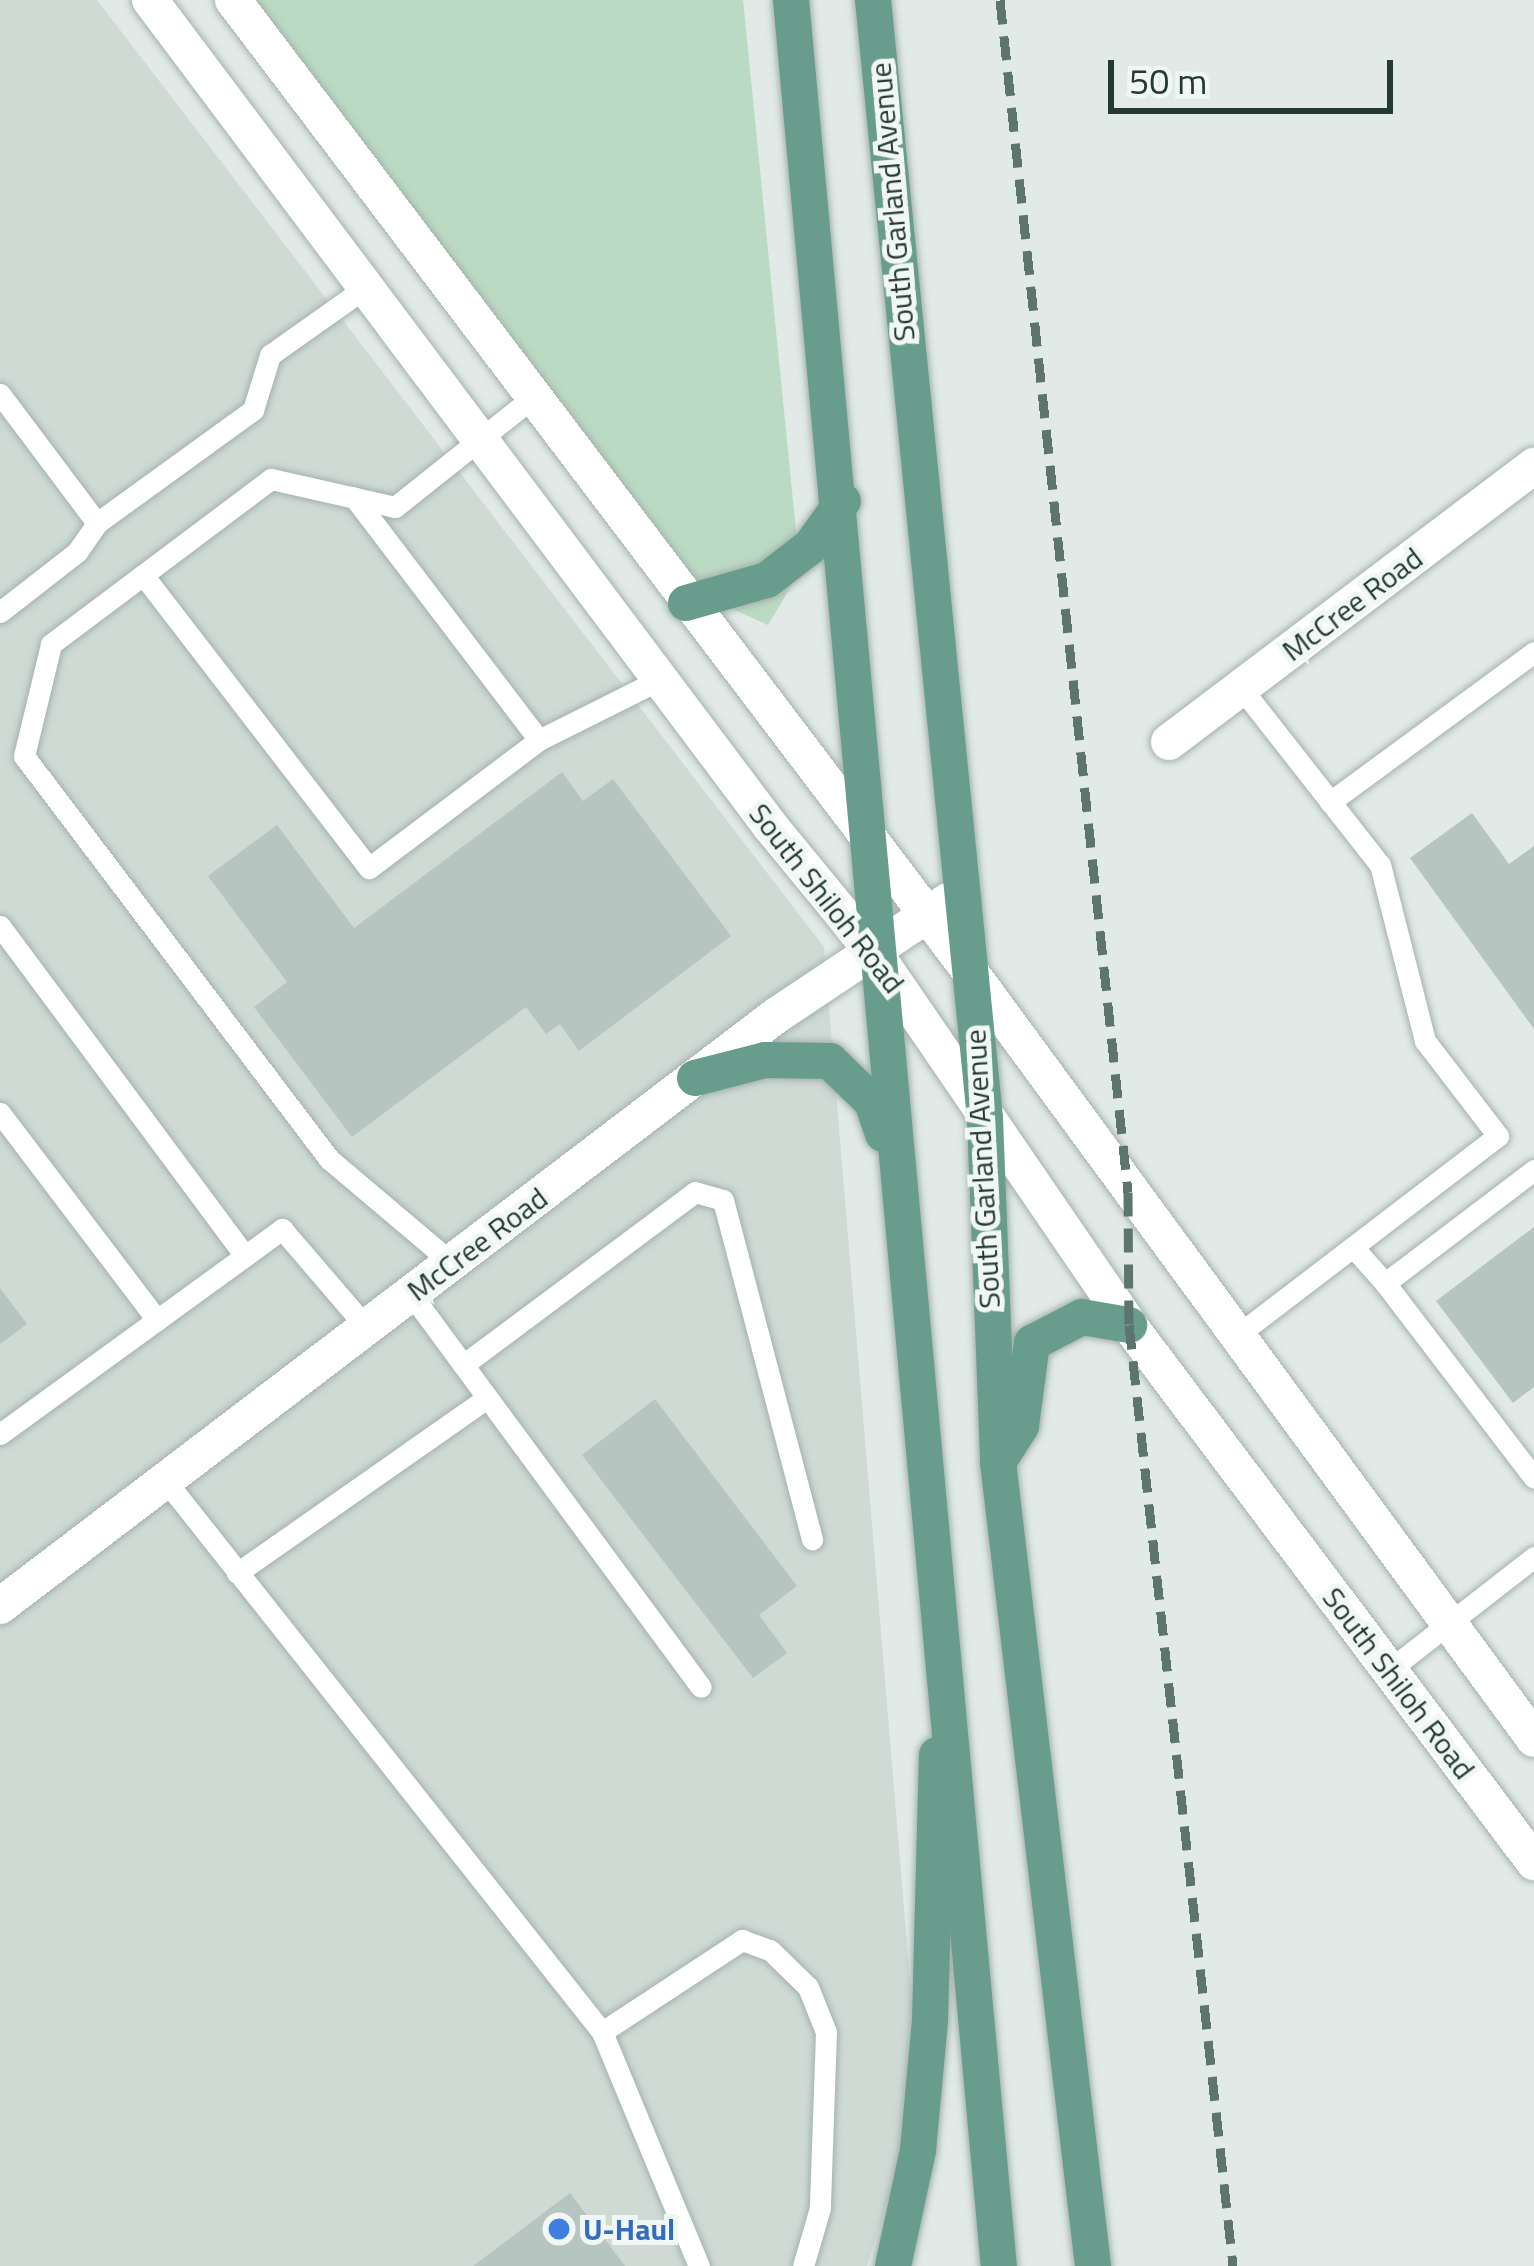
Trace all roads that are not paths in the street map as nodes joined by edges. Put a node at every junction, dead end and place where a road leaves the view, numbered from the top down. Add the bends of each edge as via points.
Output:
1 (150, 0) edge
2 (232, 0) edge
3 (791, 0) edge
4 (873, 0) edge
5 (366, 287) junction
6 (0, 394) edge
7 (532, 398) junction
8 (482, 441) junction
9 (1534, 466) edge
10 (354, 497) junction
11 (843, 501) junction
12 (98, 523) junction
13 (142, 575) junction
14 (686, 603) junction
15 (0, 612) edge
16 (1534, 652) edge
17 (661, 679) junction
18 (1241, 688) junction
19 (539, 740) junction
20 (1169, 742) dead end
21 (1330, 802) junction
22 (873, 847) junction
23 (960, 891) junction
24 (928, 915) junction
25 (0, 926) edge
26 (876, 955) junction
27 (969, 970) junction
28 (695, 1078) junction
29 (0, 1113) edge
30 (985, 1118) junction
31 (1534, 1170) edge
32 (899, 1172) junction
33 (1353, 1246) junction
34 (245, 1256) junction
35 (452, 1263) junction
36 (1385, 1283) junction
37 (411, 1294) junction
38 (157, 1320) junction
39 (1129, 1325) junction
40 (367, 1328) junction
41 (1234, 1337) junction
42 (464, 1365) junction
43 (487, 1398) junction
44 (0, 1434) edge
45 (998, 1462) junction
46 (1534, 1478) edge
47 (165, 1480) junction
48 (812, 1540) dead end
49 (1534, 1557) edge
50 (237, 1573) junction
51 (0, 1606) edge
52 (1448, 1624) junction
53 (939, 1649) junction
54 (1389, 1670) junction
55 (701, 1687) dead end
56 (1534, 1739) edge
57 (1534, 1862) edge
58 (602, 2032) junction
59 (699, 2266) edge
60 (803, 2266) edge
61 (893, 2266) edge
62 (999, 2266) edge
63 (1093, 2266) edge

1 - 5 main road, South Shiloh Road
2 - 7 main road
3 - 11 main road
4 - 23 main road, South Garland Avenue
5 - 8 main road, South Shiloh Road
5 - 12 lane via 270,355 254,410
6 - 12 lane
7 - 8 lane
7 - 14 main road
8 - 10 lane via 395,506
8 - 17 main road, South Shiloh Road
9 - 18 main road, McCree Road
10 - 13 lane via 271,478
10 - 19 lane
11 - 14 main road via 811,546 767,580
11 - 22 main road
12 - 15 lane via 77,552
13 - 19 lane via 369,868
13 - 35 lane via 51,644 24,756 329,1160
14 - 22 main road
16 - 21 lane
17 - 19 lane
17 - 26 main road, South Shiloh Road
18 - 20 main road, McCree Road
18 - 21 lane
21 - 33 lane via 1380,865 1425,1041 1498,1136
22 - 24 main road
22 - 26 main road
23 - 24 main road, McCree Road
23 - 27 main road, South Garland Avenue
24 - 26 main road, McCree Road
24 - 27 main road
25 - 34 lane
26 - 28 main road, McCree Road via 826,979
26 - 30 main road, South Shiloh Road
26 - 32 main road
27 - 30 main road, South Garland Avenue
27 - 41 main road
28 - 32 main road via 765,1060 830,1061 872,1102
28 - 35 main road, McCree Road
29 - 38 lane
30 - 39 main road, South Shiloh Road
30 - 45 main road, South Garland Avenue
31 - 36 lane
32 - 53 main road
33 - 36 lane
33 - 41 lane
34 - 38 lane
34 - 40 lane via 282,1229
35 - 37 main road, McCree Road
36 - 46 lane
37 - 40 main road, McCree Road
37 - 42 lane
38 - 44 lane
39 - 45 main road via 1082,1317 1032,1343 1021,1426
39 - 54 main road, South Shiloh Road
40 - 47 main road, McCree Road
41 - 52 main road
42 - 43 lane
42 - 48 lane via 695,1192 723,1200
43 - 50 lane
43 - 55 lane
45 - 63 main road, South Garland Avenue
47 - 50 lane
47 - 51 main road, McCree Road
49 - 52 lane
50 - 58 lane
52 - 54 lane
52 - 56 main road
53 - 61 main road via 930,2020 918,2150
53 - 62 main road via 958,1780
54 - 57 main road, South Shiloh Road
58 - 59 lane
58 - 60 lane via 742,1940 770,1950 808,1987 826,2032 820,2208

